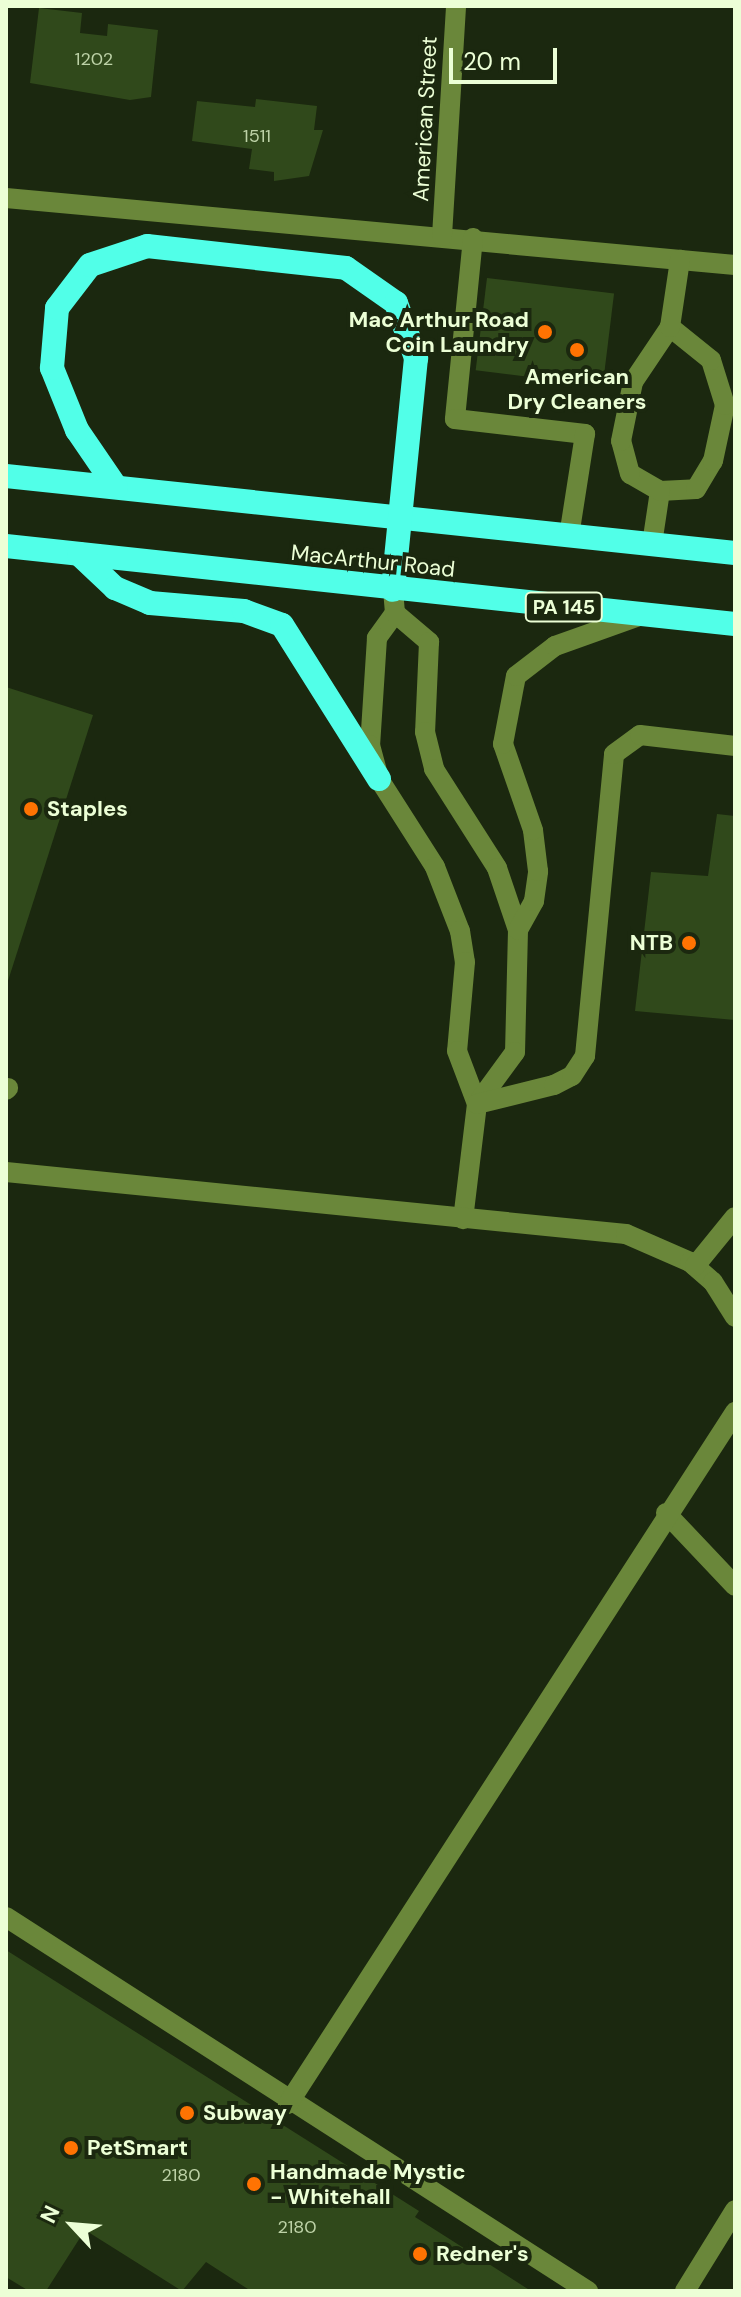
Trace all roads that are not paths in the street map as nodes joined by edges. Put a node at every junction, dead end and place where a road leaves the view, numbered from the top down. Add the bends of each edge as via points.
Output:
1 (456, 6) edge
2 (6, 198) edge
3 (442, 236) junction
4 (473, 238) junction
5 (680, 260) junction
6 (735, 265) edge
7 (670, 327) junction
8 (6, 476) edge
9 (116, 487) junction
10 (660, 491) junction
11 (400, 518) junction
12 (569, 536) junction
13 (652, 544) junction
14 (6, 546) edge
15 (735, 553) edge
16 (79, 554) junction
17 (394, 601) junction
18 (643, 615) junction
19 (735, 624) edge
20 (735, 746) edge
21 (379, 779) junction
22 (518, 930) junction
23 (477, 1104) junction
24 (6, 1172) edge
25 (735, 1217) edge
26 (463, 1219) junction
27 (695, 1266) junction
28 (735, 1317) edge
29 (735, 1412) edge
30 (666, 1513) junction
31 (735, 1586) edge
32 (6, 1917) edge
33 (288, 2104) junction
34 (735, 2210) edge
35 (588, 2291) edge
36 (685, 2291) edge

1 - 3 street, American Street
2 - 3 street
3 - 4 street
4 - 5 street
4 - 12 street via 455,419 585,434
5 - 6 street
5 - 7 street
7 - 10 street via 633,382 621,441 630,474
7 - 10 street via 711,360 725,405 713,461 696,489
8 - 9 highway, MacArthur Road
9 - 11 highway, MacArthur Road
9 - 11 highway via 60,397 51,334 57,308 90,265 147,246 346,268 396,303 416,358
10 - 13 street
11 - 12 highway, MacArthur Road
11 - 17 highway
12 - 13 highway, MacArthur Road
13 - 15 highway, MacArthur Road
14 - 16 highway, MacArthur Road / PA 145
16 - 17 highway, MacArthur Road / PA 145
16 - 21 highway via 115,588 150,603 244,611 282,625
17 - 18 highway, MacArthur Road / PA 145
17 - 21 street via 377,638 370,745
17 - 22 street via 429,642 425,732 434,769 497,868
18 - 19 highway, MacArthur Road / PA 145
18 - 22 street via 555,646 516,676 503,744 533,830 538,871 534,901
20 - 23 street via 640,735 614,754 585,1056 572,1076 554,1085
21 - 23 street via 453,904 465,962 457,1051
22 - 23 street via 515,1052
23 - 26 street
24 - 26 street
25 - 27 street
26 - 27 street via 626,1234
27 - 28 street
29 - 30 street
30 - 31 street
30 - 33 street
32 - 33 street
33 - 35 street
34 - 36 street

